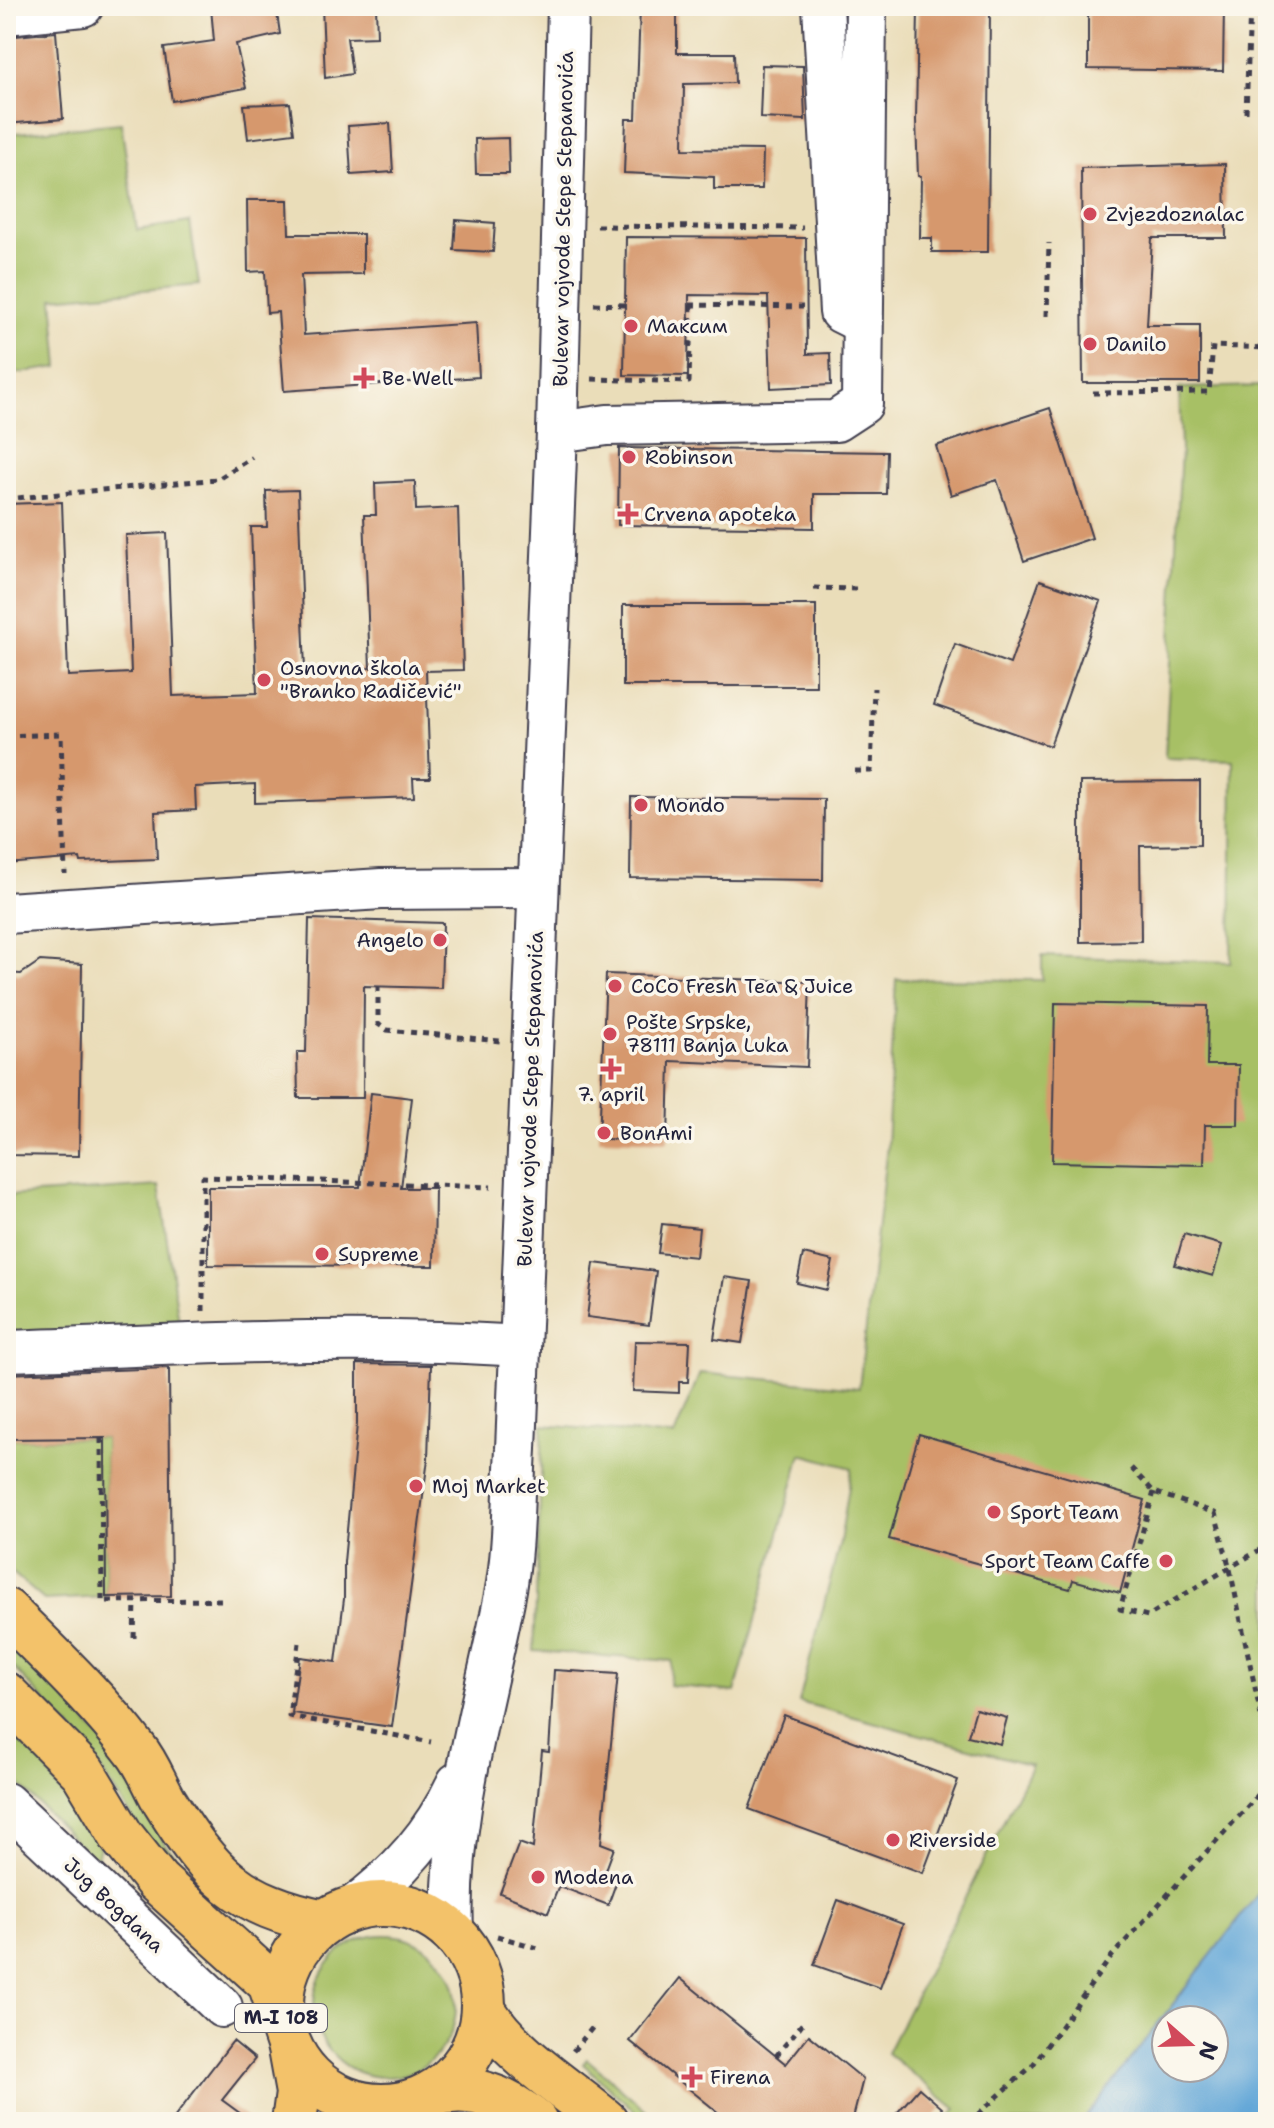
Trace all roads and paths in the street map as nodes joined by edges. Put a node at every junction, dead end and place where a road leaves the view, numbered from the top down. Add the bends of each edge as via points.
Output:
1 (83, 6) edge
2 (568, 6) edge
3 (823, 6) edge
4 (866, 6) edge
5 (1250, 6) edge
6 (6, 14) edge
7 (1246, 113) dead end
8 (588, 226) dead end
9 (834, 228) junction
10 (1049, 243) dead end
11 (585, 304) dead end
12 (625, 305) dead end
13 (803, 307) dead end
14 (1047, 316) dead end
15 (865, 325) junction
16 (1268, 348) edge
17 (583, 379) dead end
18 (1093, 393) dead end
19 (557, 432) junction
20 (252, 457) dead end
21 (6, 499) edge
22 (814, 588) dead end
23 (860, 589) dead end
24 (874, 688) dead end
25 (6, 736) edge
26 (855, 771) dead end
27 (537, 888) junction
28 (66, 910) junction
29 (6, 913) edge
30 (378, 986) dead end
31 (500, 1041) dead end
32 (491, 1187) dead end
33 (203, 1311) dead end
34 (519, 1346) junction
35 (6, 1351) edge
36 (101, 1438) dead end
37 (1131, 1468) dead end
38 (1154, 1492) junction
39 (1268, 1545) edge
40 (1230, 1569) junction
41 (227, 1600) dead end
42 (135, 1601) junction
43 (6, 1611) edge
44 (134, 1638) dead end
45 (299, 1643) dead end
46 (6, 1695) edge
47 (431, 1742) dead end
48 (1268, 1749) edge
49 (467, 1762) junction
50 (1268, 1784) edge
51 (6, 1803) edge
52 (337, 1916) junction
53 (453, 1932) junction
54 (497, 1936) dead end
55 (538, 1948) dead end
56 (222, 2007) dead end
57 (483, 2010) junction
58 (802, 2024) dead end
59 (593, 2027) dead end
60 (286, 2032) junction
61 (776, 2056) dead end
62 (567, 2059) dead end
63 (431, 2095) junction
64 (367, 2114) edge
65 (294, 2122) edge
66 (535, 2122) edge
67 (606, 2122) edge
68 (969, 2122) edge

1 - 6 street
2 - 19 street, Bulevar vojvode Stepe Stepanovića
3 - 9 street
4 - 15 street
5 - 7 path
8 - 9 path
9 - 15 street via 840,312
10 - 14 path
11 - 12 path
13 - 17 path via 690,305 689,382
15 - 19 street via 862,404 836,421 607,425
16 - 18 path via 1213,346 1209,392
19 - 27 street, Bulevar vojvode Stepe Stepanovića
20 - 21 path via 218,479
22 - 23 path
24 - 26 path via 871,771
25 - 28 path via 61,734
27 - 28 street via 381,889
27 - 34 street, Bulevar vojvode Stepe Stepanovića
28 - 29 street
30 - 31 path via 378,1024 387,1030
32 - 33 path via 203,1177
34 - 35 street via 230,1343
34 - 49 street, Bulevar vojvode Stepe Stepanovića via 506,1591
36 - 42 path via 102,1601
37 - 38 path
38 - 40 path via 1215,1513
38 - 40 path via 1120,1609 1148,1616
39 - 40 path
40 - 48 path
41 - 42 path
42 - 44 path
43 - 52 main road via 103,1708 139,1754 187,1835 236,1891 277,1911
45 - 47 path via 289,1716
46 - 60 main road via 83,1772 122,1837 157,1881 270,1983
49 - 52 street, Bulevar vojvode Stepe Stepanovića via 445,1808 409,1857 379,1888
49 - 53 street, Bulevar vojvode Stepe Stepanovića via 451,1882
50 - 68 path via 1112,1956 1032,2066
51 - 56 street, Jug Bogdana
52 - 53 main road, M-I 108 via 368,1905 405,1906
52 - 60 main road, M-I 108 via 299,1948 290,1964 284,1980
53 - 57 main road, M-I 108 via 473,1960
54 - 55 path
57 - 63 main road, M-I 108 via 468,2059
57 - 67 main road via 528,2059
58 - 61 path
59 - 62 path
60 - 64 main road, M-I 108 via 306,2072 328,2092 364,2105
60 - 65 main road, M-I 108 via 298,2093
63 - 64 main road, M-I 108
63 - 66 main road, M-I 108 via 452,2088 476,2091 519,2109

